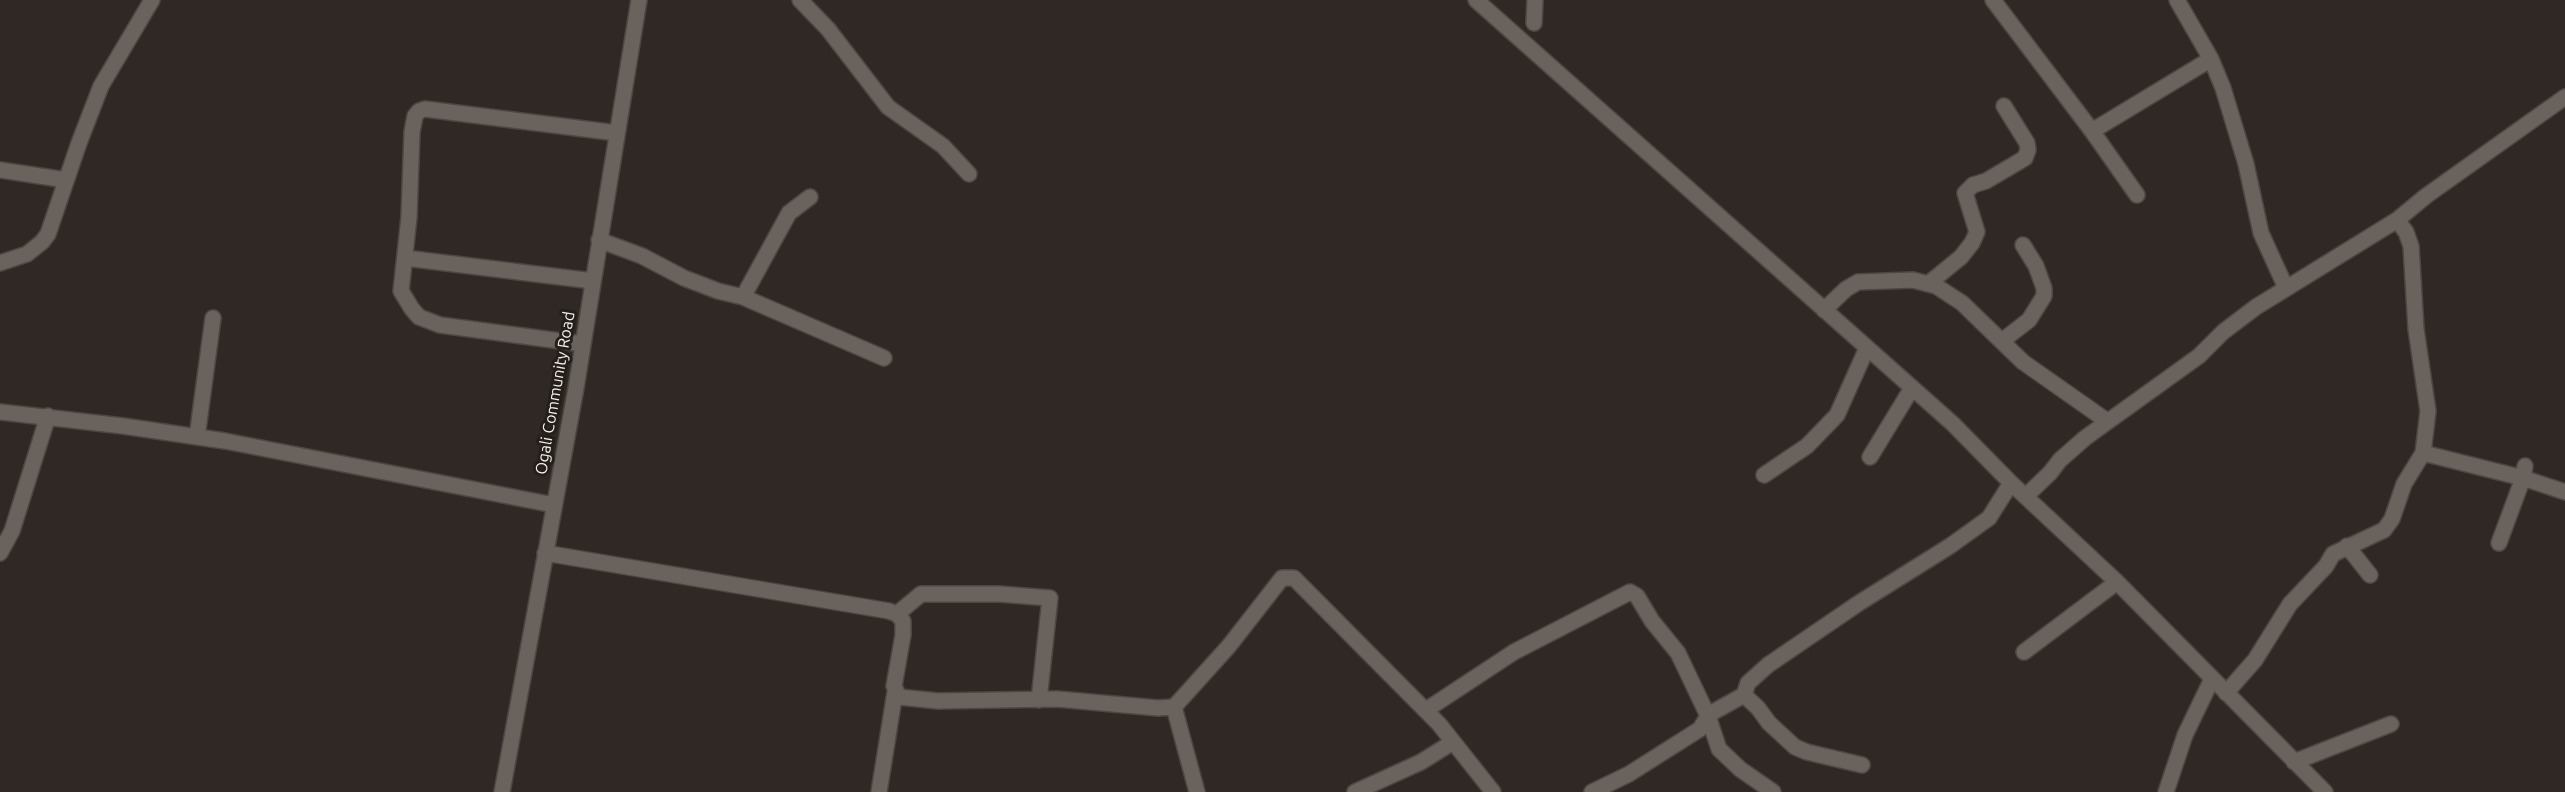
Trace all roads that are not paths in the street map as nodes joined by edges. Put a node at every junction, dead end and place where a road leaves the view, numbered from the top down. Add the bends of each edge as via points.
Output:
1 (152, 0) edge
2 (639, 0) edge
3 (800, 0) edge
4 (1476, 0) edge
5 (1535, 0) edge
6 (1993, 0) edge
7 (2177, 0) edge
8 (1534, 23) dead end
9 (2211, 59) junction
10 (2565, 97) edge
11 (2004, 106) dead end
12 (2092, 131) junction
13 (618, 134) junction
14 (0, 170) edge
15 (969, 174) dead end
16 (66, 180) junction
17 (2137, 195) dead end
18 (810, 197) dead end
19 (2397, 220) junction
20 (599, 240) junction
21 (2024, 245) dead end
22 (405, 258) junction
23 (0, 264) edge
24 (592, 281) junction
25 (1928, 284) junction
26 (2286, 288) junction
27 (743, 297) junction
28 (1824, 310) junction
29 (213, 318) dead end
30 (2002, 342) junction
31 (582, 344) junction
32 (1868, 348) junction
33 (884, 358) dead end
34 (1912, 388) junction
35 (0, 412) edge
36 (48, 416) junction
37 (2107, 421) junction
38 (197, 437) junction
39 (2423, 453) junction
40 (1870, 457) dead end
41 (2524, 472) junction
42 (1764, 475) dead end
43 (2011, 483) junction
44 (2565, 492) edge
45 (2027, 495) junction
46 (554, 504) junction
47 (2499, 543) dead end
48 (2347, 546) junction
49 (0, 553) edge
50 (545, 553) junction
51 (2370, 575) dead end
52 (2117, 582) junction
53 (897, 614) junction
54 (2024, 652) dead end
55 (2212, 679) junction
56 (895, 692) junction
57 (2226, 693) junction
58 (1744, 695) junction
59 (1039, 700) junction
60 (1174, 707) junction
61 (1426, 710) junction
62 (1708, 716) junction
63 (2391, 723) dead end
64 (1452, 741) junction
65 (2294, 762) junction
66 (1862, 765) dead end
67 (1766, 790) edge
68 (502, 792) edge
69 (879, 792) edge
70 (1197, 792) edge
71 (1355, 792) edge
72 (1493, 792) edge
73 (1592, 792) edge
74 (2166, 792) edge
75 (2325, 792) edge

1 - 16 street via 101,86
2 - 13 street, Ogali Community Road
3 - 15 street via 828,29 888,107 943,146
4 - 28 street
5 - 8 street
6 - 12 street
7 - 9 street
9 - 12 street
9 - 26 street via 2234,120 2261,233
10 - 19 street
11 - 25 street via 2027,143 2025,158 1965,193 1977,232 1961,256
12 - 17 street
13 - 20 street, Ogali Community Road
13 - 22 street via 419,111 412,132
14 - 16 street
16 - 23 street via 42,242 27,254
18 - 27 street via 789,213
19 - 26 street
19 - 39 street via 2411,246 2416,329 2428,411
20 - 24 street, Ogali Community Road
20 - 27 street via 701,285
21 - 30 street via 2037,266 2044,296 2029,320
22 - 24 street
22 - 31 street via 401,291 419,317 440,325
24 - 31 street, Ogali Community Road
25 - 28 street via 1913,280 1858,282
25 - 30 street via 1962,303
26 - 37 street
27 - 33 street
28 - 32 street
29 - 38 street
30 - 37 street
31 - 46 street, Ogali Community Road
32 - 34 street
32 - 42 street via 1837,415 1807,446
34 - 40 street
34 - 43 street
35 - 36 street
36 - 38 street
36 - 49 street via 12,531
37 - 45 street via 2060,460
38 - 46 street
39 - 41 street
39 - 48 street via 2384,530
41 - 44 street
41 - 47 street
43 - 45 street
43 - 58 street via 1989,518 1768,665 1748,683
45 - 52 street
46 - 50 street, Ogali Community Road
48 - 51 street
48 - 57 street via 2333,554 2290,604 2255,660
50 - 53 street
50 - 68 street, Ogali Community Road
52 - 54 street
52 - 55 street
53 - 56 street via 903,621 903,635
53 - 59 street via 921,594 1050,598
55 - 57 street
55 - 74 street via 2185,735
56 - 59 street via 899,697 938,701
56 - 69 street
57 - 65 street
58 - 62 street
58 - 66 street via 1795,747
59 - 60 street
60 - 61 street via 1229,646 1282,578 1288,577 1301,584
60 - 70 street
61 - 62 street via 1514,652 1630,592 1678,652
61 - 64 street
62 - 67 street via 1719,749
62 - 73 street via 1692,735
63 - 65 street
64 - 71 street via 1421,762
64 - 72 street
65 - 75 street

